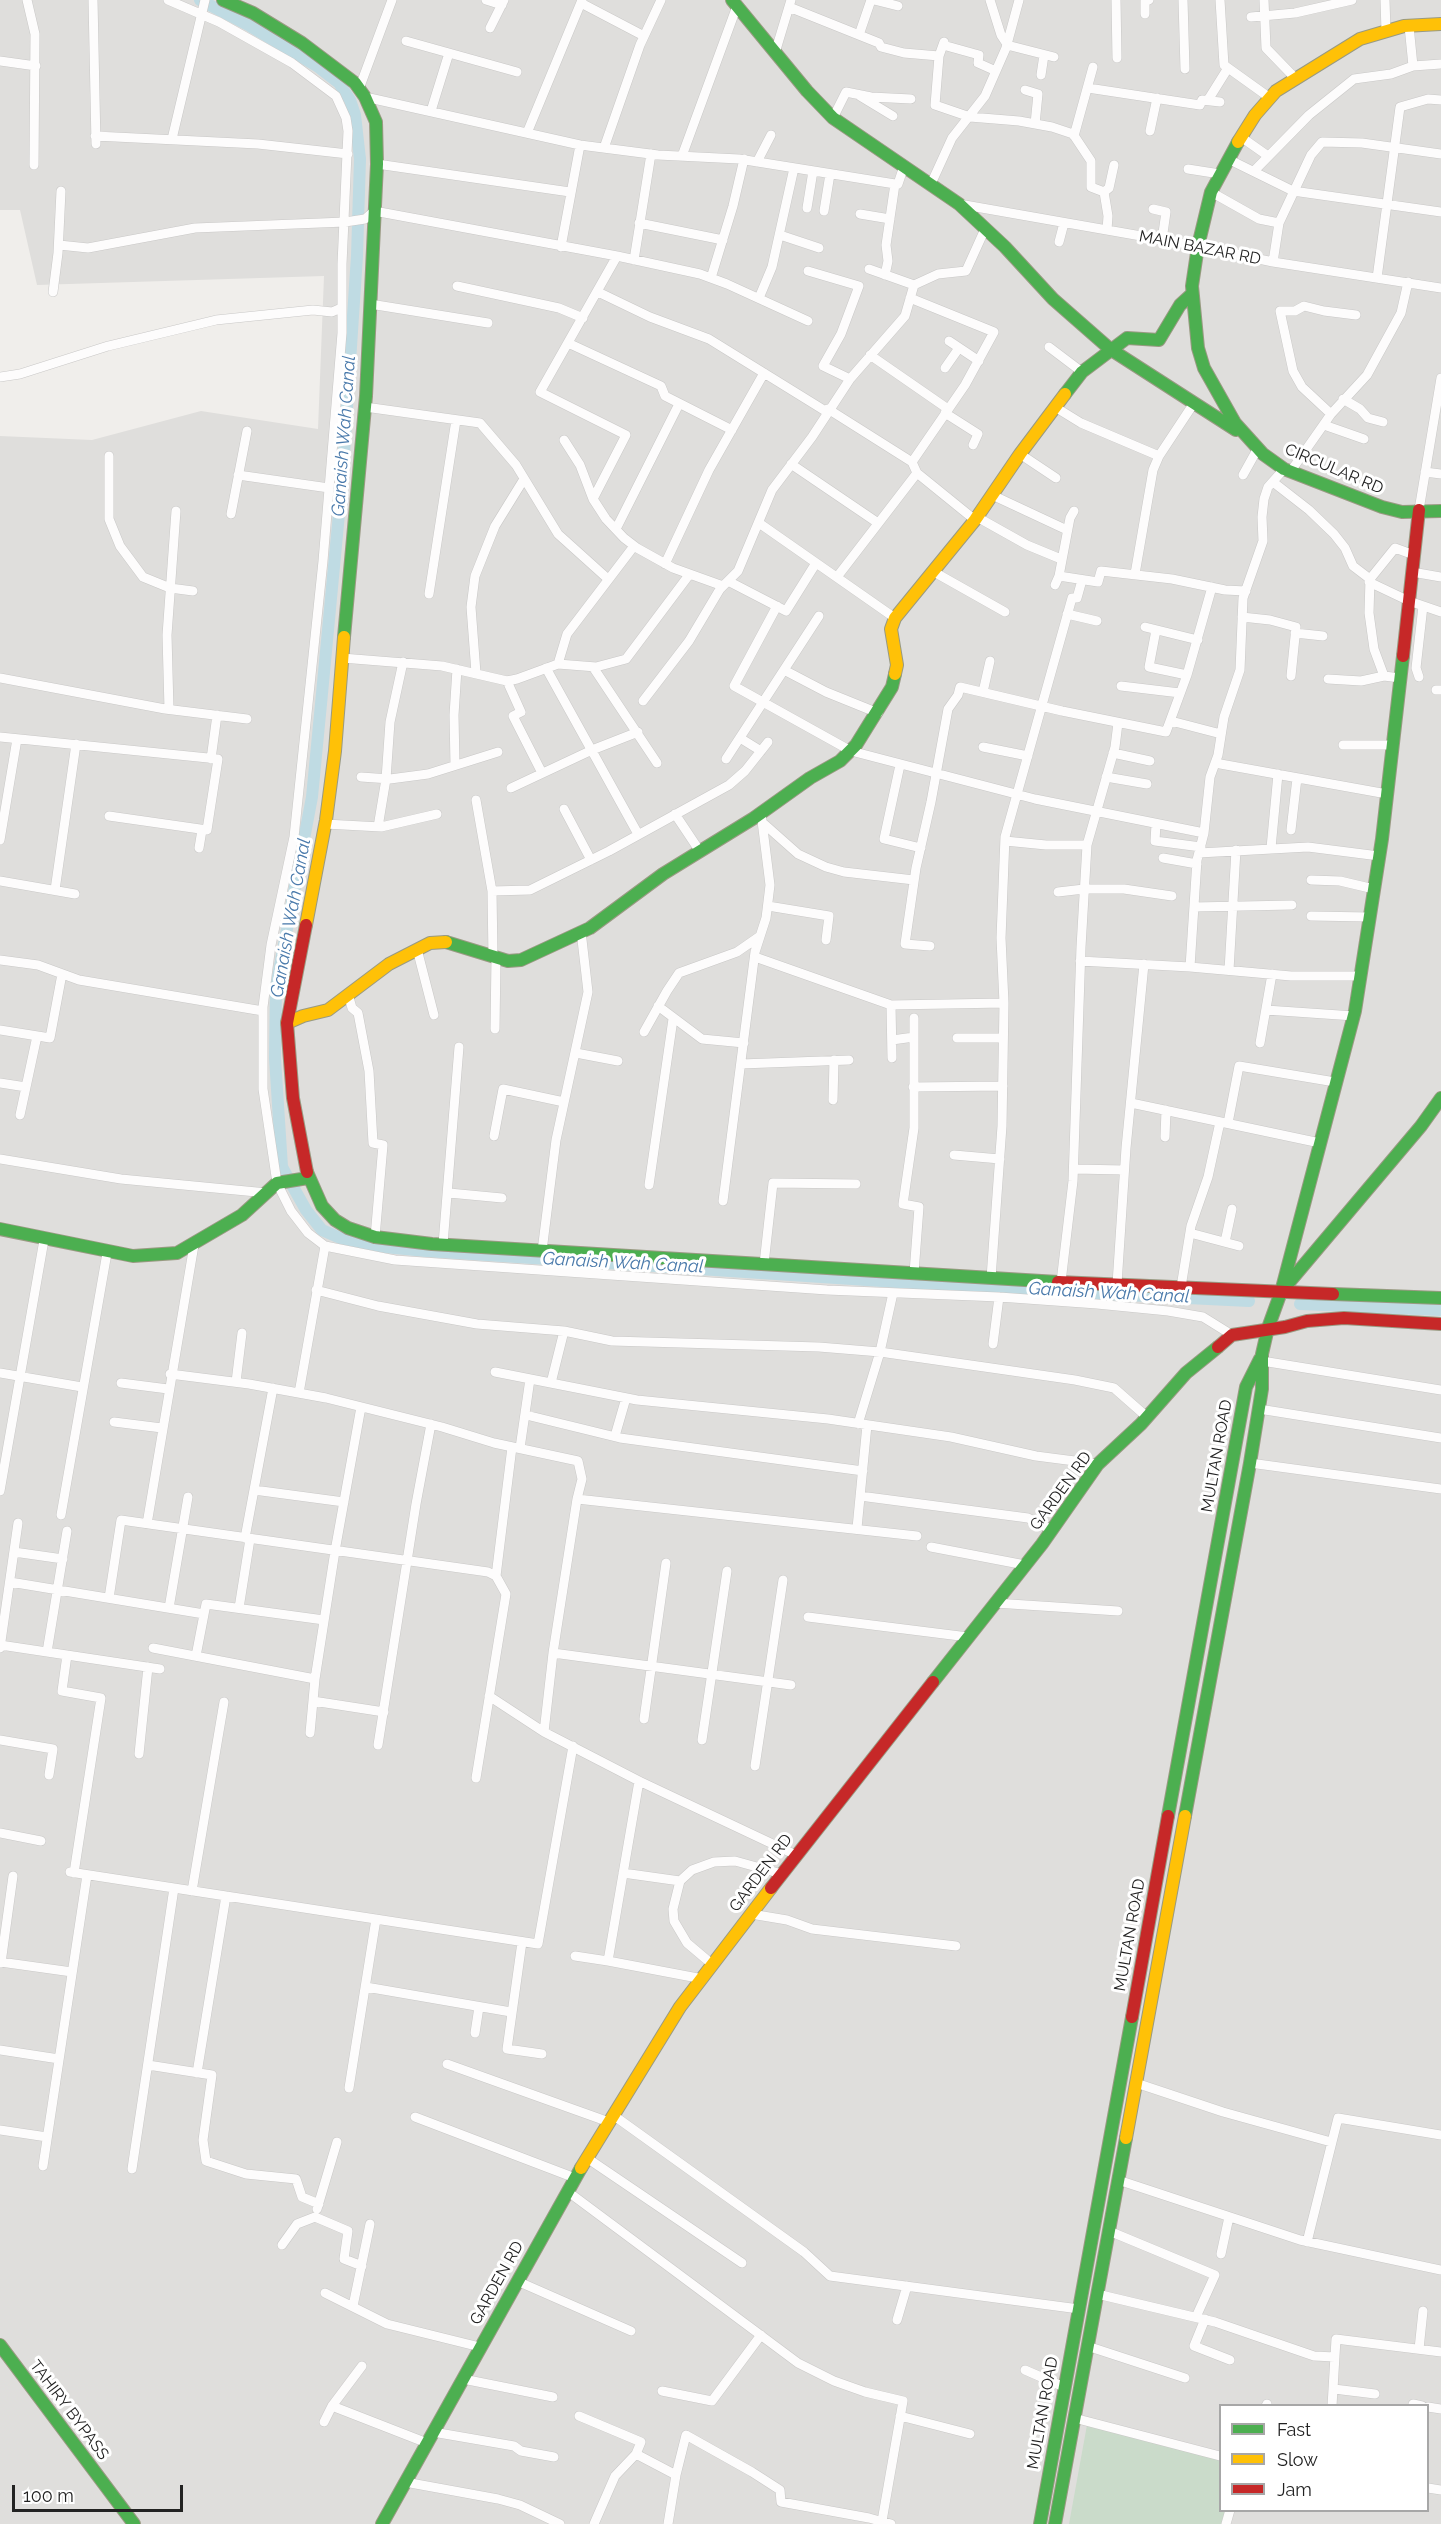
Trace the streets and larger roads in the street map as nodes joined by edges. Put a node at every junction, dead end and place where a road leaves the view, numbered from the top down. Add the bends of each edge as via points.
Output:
1 (27, 0) edge
2 (93, 0) edge
3 (168, 0) edge
4 (223, 0) edge
5 (392, 0) edge
6 (486, 0) edge
7 (661, 0) edge
8 (872, 0) edge
9 (990, 0) edge
10 (1020, 0) edge
11 (1116, 0) edge
12 (1149, 0) edge
13 (1183, 0) edge
14 (1220, 0) edge
15 (1264, 0) edge
16 (1352, 0) edge
17 (1385, 0) edge
18 (581, 1) edge
19 (503, 2) edge
20 (734, 3) edge
21 (790, 4) edge
22 (898, 6) dead end
23 (203, 8) edge
24 (1145, 14) dead end
25 (1265, 16) junction
26 (1251, 17) dead end
27 (1441, 24) edge
28 (1409, 26) junction
29 (490, 28) dead end
30 (1386, 31) junction
31 (859, 35) junction
32 (644, 36) junction
33 (406, 41) dead end
34 (1007, 44) junction
35 (449, 53) junction
36 (775, 53) junction
37 (939, 56) junction
38 (1117, 58) dead end
39 (0, 61) edge
40 (1441, 64) edge
41 (36, 66) junction
42 (1413, 66) junction
43 (1093, 67) dead end
44 (1228, 68) junction
45 (1185, 69) dead end
46 (996, 71) junction
47 (517, 72) dead end
48 (1041, 75) dead end
49 (1295, 78) junction
50 (1088, 88) junction
51 (1025, 90) dead end
52 (362, 92) junction
53 (858, 94) junction
54 (1157, 98) junction
55 (1270, 98) junction
56 (911, 99) dead end
57 (1208, 100) junction
58 (1441, 100) edge
59 (1220, 102) dead end
60 (430, 111) junction
61 (893, 116) dead end
62 (970, 117) junction
63 (833, 118) junction
64 (1035, 124) junction
65 (1150, 131) dead end
66 (527, 133) junction
67 (771, 135) dead end
68 (1074, 136) junction
69 (1241, 137) junction
70 (171, 139) junction
71 (580, 145) junction
72 (604, 148) junction
73 (1395, 148) junction
74 (348, 154) junction
75 (651, 154) junction
76 (1441, 154) edge
77 (682, 156) junction
78 (1268, 156) junction
79 (744, 159) junction
80 (1228, 159) junction
81 (757, 162) junction
82 (377, 164) junction
83 (34, 165) dead end
84 (1114, 165) dead end
85 (904, 166) junction
86 (794, 168) junction
87 (1188, 169) dead end
88 (813, 171) junction
89 (1254, 171) junction
90 (830, 174) junction
91 (1220, 174) junction
92 (895, 184) junction
93 (931, 184) junction
94 (61, 191) dead end
95 (1293, 191) junction
96 (570, 192) junction
97 (1104, 192) junction
98 (1211, 192) junction
99 (959, 204) junction
100 (1388, 206) junction
101 (807, 207) dead end
102 (1153, 209) dead end
103 (824, 211) dead end
104 (1441, 212) edge
105 (860, 214) dead end
106 (370, 215) junction
107 (890, 219) junction
108 (347, 221) junction
109 (639, 223) junction
110 (1064, 223) junction
111 (1279, 223) junction
112 (986, 229) junction
113 (1107, 230) junction
114 (780, 235) junction
115 (723, 240) junction
116 (1162, 240) junction
117 (1059, 242) dead end
118 (58, 245) junction
119 (1198, 246) junction
120 (561, 247) junction
121 (819, 248) dead end
122 (617, 256) junction
123 (634, 260) junction
124 (1273, 262) junction
125 (869, 269) dead end
126 (808, 271) dead end
127 (885, 275) junction
128 (711, 278) junction
129 (1377, 278) junction
130 (1408, 282) junction
131 (914, 285) junction
132 (457, 286) dead end
133 (1441, 288) edge
134 (52, 292) dead end
135 (598, 292) junction
136 (1192, 294) junction
137 (759, 298) junction
138 (910, 298) junction
139 (370, 304) junction
140 (341, 308) junction
141 (1356, 315) dead end
142 (583, 318) junction
143 (808, 321) dead end
144 (488, 322) dead end
145 (949, 341) dead end
146 (568, 343) junction
147 (1049, 347) dead end
148 (959, 348) junction
149 (1110, 349) junction
150 (870, 355) junction
151 (979, 361) junction
152 (945, 368) dead end
153 (1082, 372) junction
154 (764, 374) junction
155 (0, 377) edge
156 (1441, 378) edge
157 (850, 379) junction
158 (1343, 399) junction
159 (1194, 403) junction
160 (679, 404) junction
161 (365, 407) junction
162 (1055, 407) junction
163 (827, 411) junction
164 (946, 411) junction
165 (1331, 414) junction
166 (1438, 418) edge
167 (456, 420) junction
168 (1383, 422) dead end
169 (1324, 425) junction
170 (732, 430) junction
171 (247, 431) dead end
172 (1247, 437) junction
173 (1364, 439) dead end
174 (564, 440) dead end
175 (973, 445) dead end
176 (1258, 448) junction
177 (1020, 454) junction
178 (109, 456) dead end
179 (1159, 456) junction
180 (912, 462) junction
181 (791, 464) junction
182 (1288, 470) junction
183 (1425, 472) junction
184 (917, 473) junction
185 (1441, 474) edge
186 (238, 475) junction
187 (1243, 475) dead end
188 (1056, 478) dead end
189 (524, 479) junction
190 (1273, 482) junction
191 (329, 488) junction
192 (992, 495) junction
193 (593, 499) junction
194 (1419, 510) junction
195 (176, 511) dead end
196 (1074, 511) dead end
197 (1441, 511) edge
198 (231, 514) dead end
199 (976, 518) junction
200 (759, 523) junction
201 (878, 523) junction
202 (616, 530) junction
203 (1067, 530) junction
204 (634, 546) junction
205 (1414, 555) junction
206 (1061, 559) junction
207 (816, 563) junction
208 (665, 564) junction
209 (934, 572) junction
210 (1412, 572) junction
211 (1135, 574) junction
212 (689, 575) junction
213 (1441, 577) edge
214 (837, 578) junction
215 (608, 579) junction
216 (1082, 580) junction
217 (1370, 580) junction
218 (725, 584) junction
219 (1212, 587) junction
220 (170, 588) junction
221 (193, 591) dead end
222 (1246, 591) junction
223 (429, 594) dead end
224 (1409, 601) junction
225 (777, 606) junction
226 (1423, 606) junction
227 (1005, 612) dead end
228 (1441, 612) edge
229 (1067, 614) junction
230 (819, 616) dead end
231 (1242, 617) junction
232 (895, 618) junction
233 (1097, 621) dead end
234 (1145, 627) dead end
235 (1156, 630) junction
236 (1295, 633) junction
237 (1323, 636) dead end
238 (1198, 640) junction
239 (342, 658) junction
240 (990, 661) dead end
241 (403, 662) junction
242 (558, 664) junction
243 (593, 667) junction
244 (546, 668) junction
245 (457, 669) junction
246 (784, 670) junction
247 (476, 673) junction
248 (1187, 675) junction
249 (1291, 676) dead end
250 (1384, 676) junction
251 (1419, 677) dead end
252 (0, 678) edge
253 (1400, 678) junction
254 (1328, 679) dead end
255 (507, 681) junction
256 (1121, 686) dead end
257 (982, 692) junction
258 (1180, 693) junction
259 (643, 701) dead end
260 (764, 703) junction
261 (1041, 706) junction
262 (169, 709) junction
263 (878, 713) junction
264 (217, 716) junction
265 (247, 719) dead end
266 (1171, 721) junction
267 (1118, 723) junction
268 (638, 732) junction
269 (1221, 734) junction
270 (0, 737) edge
271 (740, 738) junction
272 (17, 739) junction
273 (768, 742) dead end
274 (76, 744) junction
275 (1343, 745) dead end
276 (1393, 745) junction
277 (983, 747) dead end
278 (592, 750) junction
279 (761, 751) junction
280 (851, 751) junction
281 (498, 752) dead end
282 (1113, 753) junction
283 (1028, 756) junction
284 (211, 759) junction
285 (726, 759) dead end
286 (1150, 761) dead end
287 (657, 763) dead end
288 (1215, 763) junction
289 (455, 765) junction
290 (900, 765) junction
291 (542, 773) junction
292 (936, 774) junction
293 (1278, 774) junction
294 (361, 777) dead end
295 (1107, 777) junction
296 (1297, 778) junction
297 (386, 779) junction
298 (1147, 784) dead end
299 (511, 788) dead end
300 (1017, 794) junction
301 (1387, 794) junction
302 (476, 800) dead end
303 (564, 809) dead end
304 (1096, 813) junction
305 (437, 814) dead end
306 (675, 814) junction
307 (109, 816) dead end
308 (762, 818) junction
309 (325, 824) junction
310 (1156, 824) junction
311 (378, 826) junction
312 (202, 830) junction
313 (1291, 830) dead end
314 (1204, 833) junction
315 (638, 834) junction
316 (0, 840) edge
317 (1005, 841) junction
318 (1087, 845) junction
319 (199, 848) dead end
320 (921, 848) junction
321 (1271, 848) junction
322 (699, 850) junction
323 (1200, 850) junction
324 (1236, 850) junction
325 (1379, 856) junction
326 (1163, 858) dead end
327 (591, 860) junction
328 (1197, 864) junction
329 (914, 880) junction
330 (1311, 880) dead end
331 (0, 881) edge
332 (1084, 889) junction
333 (1374, 889) junction
334 (55, 891) junction
335 (492, 891) junction
336 (1058, 892) dead end
337 (75, 894) dead end
338 (1172, 897) dead end
339 (1234, 905) junction
340 (1292, 905) dead end
341 (768, 906) junction
342 (1194, 907) junction
343 (1311, 916) dead end
344 (1370, 917) junction
345 (581, 931) junction
346 (760, 936) junction
347 (826, 940) dead end
348 (930, 946) dead end
349 (417, 950) junction
350 (494, 957) junction
351 (754, 957) junction
352 (0, 960) edge
353 (1080, 961) junction
354 (1144, 964) junction
355 (1190, 967) junction
356 (1229, 970) junction
357 (62, 974) junction
358 (1272, 974) junction
359 (1360, 976) junction
360 (348, 994) junction
361 (1004, 1003) junction
362 (891, 1005) junction
363 (658, 1006) junction
364 (1266, 1010) junction
365 (263, 1011) junction
366 (434, 1015) dead end
367 (1354, 1016) junction
368 (673, 1018) junction
369 (914, 1018) dead end
370 (287, 1023) junction
371 (495, 1029) dead end
372 (0, 1030) edge
373 (644, 1032) dead end
374 (37, 1036) junction
375 (914, 1037) junction
376 (957, 1038) dead end
377 (1004, 1038) junction
378 (892, 1040) junction
379 (744, 1043) junction
380 (1260, 1043) dead end
381 (459, 1047) dead end
382 (576, 1053) junction
383 (892, 1058) dead end
384 (849, 1059) dead end
385 (834, 1060) junction
386 (618, 1061) dead end
387 (741, 1064) junction
388 (1335, 1082) junction
389 (0, 1083) edge
390 (1003, 1086) junction
391 (26, 1087) junction
392 (914, 1087) junction
393 (1441, 1098) edge
394 (833, 1100) dead end
395 (564, 1102) junction
396 (1131, 1103) junction
397 (1166, 1110) junction
398 (20, 1115) dead end
399 (1224, 1122) junction
400 (494, 1136) dead end
401 (1165, 1137) dead end
402 (1320, 1143) junction
403 (954, 1155) dead end
404 (0, 1159) edge
405 (1000, 1159) junction
406 (1074, 1169) junction
407 (1124, 1170) junction
408 (308, 1178) junction
409 (280, 1183) junction
410 (856, 1184) dead end
411 (649, 1185) dead end
412 (267, 1193) junction
413 (449, 1193) junction
414 (502, 1198) dead end
415 (723, 1201) dead end
416 (1232, 1209) dead end
417 (0, 1229) edge
418 (1190, 1233) junction
419 (375, 1237) junction
420 (44, 1240) junction
421 (1225, 1242) junction
422 (443, 1244) junction
423 (194, 1245) junction
424 (326, 1246) junction
425 (1239, 1246) dead end
426 (542, 1251) junction
427 (107, 1252) junction
428 (765, 1264) junction
429 (914, 1273) junction
430 (992, 1278) junction
431 (1061, 1282) junction
432 (1117, 1284) junction
433 (1181, 1287) junction
434 (316, 1290) junction
435 (1281, 1292) junction
436 (893, 1293) junction
437 (999, 1297) junction
438 (1441, 1298) edge
439 (1441, 1324) edge
440 (1268, 1328) junction
441 (564, 1331) junction
442 (242, 1333) dead end
443 (1232, 1335) junction
444 (993, 1344) dead end
445 (880, 1352) junction
446 (1262, 1358) junction
447 (495, 1372) dead end
448 (0, 1373) edge
449 (170, 1374) junction
450 (19, 1376) junction
451 (530, 1379) junction
452 (236, 1382) junction
453 (121, 1383) dead end
454 (551, 1383) junction
455 (82, 1387) junction
456 (273, 1388) junction
457 (168, 1389) junction
458 (1441, 1390) edge
459 (299, 1393) junction
460 (626, 1398) junction
461 (361, 1407) junction
462 (1259, 1409) junction
463 (526, 1415) junction
464 (1147, 1417) junction
465 (114, 1422) dead end
466 (431, 1424) junction
467 (863, 1425) junction
468 (162, 1428) junction
469 (615, 1436) junction
470 (1441, 1438) edge
471 (516, 1447) junction
472 (1250, 1463) junction
473 (1098, 1464) junction
474 (863, 1471) junction
475 (254, 1490) junction
476 (1441, 1490) edge
477 (0, 1491) edge
478 (860, 1496) junction
479 (188, 1497) dead end
480 (577, 1499) junction
481 (344, 1502) junction
482 (61, 1515) dead end
483 (18, 1523) dead end
484 (147, 1524) junction
485 (857, 1528) junction
486 (182, 1529) junction
487 (1052, 1530) junction
488 (67, 1531) dead end
489 (917, 1536) dead end
490 (247, 1539) junction
491 (931, 1547) dead end
492 (335, 1551) junction
493 (14, 1552) junction
494 (63, 1559) junction
495 (407, 1561) junction
496 (666, 1563) dead end
497 (1025, 1565) junction
498 (727, 1571) dead end
499 (496, 1575) junction
500 (783, 1580) dead end
501 (10, 1582) junction
502 (57, 1590) junction
503 (109, 1598) junction
504 (995, 1604) junction
505 (168, 1608) junction
506 (239, 1608) junction
507 (1118, 1611) dead end
508 (204, 1614) junction
509 (808, 1617) dead end
510 (324, 1620) junction
511 (968, 1637) junction
512 (0, 1647) edge
513 (153, 1648) dead end
514 (166, 1650) junction
515 (47, 1652) junction
516 (553, 1653) junction
517 (67, 1655) junction
518 (196, 1656) junction
519 (652, 1666) junction
520 (154, 1668) junction
521 (711, 1674) junction
522 (315, 1679) junction
523 (768, 1682) junction
524 (792, 1685) dead end
525 (489, 1696) junction
526 (313, 1701) junction
527 (224, 1702) dead end
528 (384, 1712) junction
529 (644, 1719) dead end
530 (544, 1732) junction
531 (310, 1733) dead end
532 (0, 1740) edge
533 (702, 1740) dead end
534 (378, 1745) dead end
535 (573, 1746) junction
536 (139, 1754) dead end
537 (755, 1767) dead end
538 (49, 1775) dead end
539 (476, 1778) dead end
540 (639, 1781) junction
541 (0, 1833) edge
542 (41, 1841) dead end
543 (796, 1855) junction
544 (623, 1873) junction
545 (782, 1874) junction
546 (87, 1875) junction
547 (13, 1876) dead end
548 (680, 1881) junction
549 (174, 1888) junction
550 (192, 1891) junction
551 (226, 1896) junction
552 (751, 1914) junction
553 (375, 1919) junction
554 (522, 1942) junction
555 (956, 1946) dead end
556 (575, 1956) dead end
557 (608, 1961) junction
558 (1, 1963) edge
559 (713, 1965) junction
560 (72, 1972) junction
561 (703, 1979) junction
562 (366, 1987) junction
563 (480, 2007) junction
564 (511, 2012) junction
565 (475, 2033) dead end
566 (0, 2050) edge
567 (542, 2054) dead end
568 (59, 2059) junction
569 (447, 2064) dead end
570 (148, 2065) junction
571 (197, 2073) junction
572 (1136, 2083) junction
573 (349, 2088) dead end
574 (415, 2117) dead end
575 (611, 2118) junction
576 (0, 2130) edge
577 (1441, 2135) edge
578 (47, 2137) junction
579 (337, 2142) dead end
580 (1331, 2142) junction
581 (587, 2158) junction
582 (43, 2166) dead end
583 (132, 2169) dead end
584 (575, 2178) junction
585 (1118, 2180) junction
586 (567, 2192) junction
587 (319, 2204) junction
588 (315, 2217) junction
589 (1229, 2217) junction
590 (370, 2224) dead end
591 (1108, 2231) junction
592 (1307, 2242) junction
593 (282, 2245) dead end
594 (1221, 2254) dead end
595 (742, 2263) dead end
596 (362, 2266) junction
597 (1441, 2270) edge
598 (517, 2281) junction
599 (907, 2286) junction
600 (325, 2293) dead end
601 (1097, 2294) junction
602 (353, 2307) junction
603 (1078, 2309) junction
604 (1423, 2311) dead end
605 (1200, 2318) junction
606 (897, 2320) dead end
607 (631, 2331) dead end
608 (761, 2335) junction
609 (0, 2344) edge
610 (1087, 2346) junction
611 (480, 2348) junction
612 (1419, 2349) junction
613 (1441, 2352) edge
614 (1335, 2357) junction
615 (1230, 2360) dead end
616 (363, 2366) dead end
617 (1025, 2370) dead end
618 (1185, 2378) dead end
619 (463, 2379) junction
620 (1065, 2387) junction
621 (1334, 2389) junction
622 (662, 2391) dead end
623 (1375, 2394) dead end
624 (554, 2397) dead end
625 (1332, 2404) edge
626 (332, 2406) junction
627 (579, 2416) dead end
628 (900, 2416) junction
629 (1074, 2418) junction
630 (324, 2422) dead end
631 (970, 2434) dead end
632 (430, 2437) junction
633 (636, 2454) junction
634 (1219, 2455) edge
635 (554, 2457) dead end
636 (676, 2475) junction
637 (405, 2482) junction
638 (540, 2515) junction
639 (865, 2521) edge
640 (886, 2523) edge
641 (134, 2524) edge
642 (382, 2524) edge
643 (535, 2524) edge
644 (560, 2524) edge
645 (594, 2524) edge
646 (668, 2524) edge
647 (1040, 2524) edge
648 (1055, 2524) edge

1 - 41 street via 35,34
2 - 70 street via 95,140
3 - 23 street
4 - 52 street via 302,43
5 - 52 street
6 - 19 street
7 - 32 street
8 - 22 street
8 - 31 street
9 - 34 street
10 - 34 street
11 - 38 street
12 - 24 street via 1145,1
13 - 45 street
14 - 44 street via 1224,65
15 - 25 street
16 - 25 street
17 - 30 street
18 - 32 street
18 - 66 street
19 - 29 street
20 - 36 street
20 - 77 street
21 - 31 street
21 - 36 street
23 - 70 street
23 - 74 street via 292,63 336,96 346,118
25 - 26 street
25 - 49 street via 1266,48
27 - 28 street, CIRCULAR RD
28 - 30 street, CIRCULAR RD
28 - 42 street
30 - 49 street, CIRCULAR RD via 1360,39
31 - 37 street via 881,47
32 - 72 street
33 - 35 street
34 - 46 street
34 - 48 street via 1049,56
35 - 47 street
35 - 60 street
36 - 63 street
37 - 46 street via 943,44 980,55 978,63
37 - 62 street via 935,105
39 - 41 street
40 - 42 street
41 - 83 street
42 - 78 street via 1391,74 1354,79 1309,115
43 - 50 street
44 - 55 street
44 - 57 street
46 - 62 street
49 - 55 street, CIRCULAR RD
50 - 54 street
50 - 68 street
51 - 64 street via 1038,94
52 - 60 street
52 - 82 street via 376,122
53 - 56 street
53 - 61 street
53 - 63 street via 846,92
54 - 57 street via 1200,105 1202,100
54 - 65 street
55 - 69 street, CIRCULAR RD
57 - 59 street
58 - 73 street via 1428,99 1400,107
60 - 66 street
62 - 64 street
62 - 93 street via 952,138
63 - 85 street
64 - 68 street
66 - 71 street
67 - 81 street
68 - 97 street via 1090,161 1091,187
69 - 78 street
69 - 80 street, CIRCULAR RD
70 - 74 street
71 - 72 street
71 - 96 street
72 - 75 street
73 - 76 street
73 - 95 street via 1322,142
73 - 100 street
74 - 108 street
75 - 77 street
75 - 109 street
77 - 79 street
78 - 89 street
79 - 81 street
79 - 115 street
80 - 89 street
80 - 91 street, CIRCULAR RD
81 - 86 street
82 - 96 street
82 - 106 street
84 - 97 street via 1109,188
85 - 92 street
85 - 93 street
86 - 88 street
86 - 114 street
87 - 91 street
88 - 90 street
88 - 101 street
89 - 95 street
90 - 92 street
90 - 103 street
91 - 98 street, CIRCULAR RD
92 - 107 street
93 - 99 street
94 - 118 street
95 - 100 street
95 - 111 street
96 - 120 street
97 - 113 street
98 - 111 street via 1258,219
98 - 119 street, CIRCULAR RD
99 - 110 street, MAIN BAZAR RD
99 - 112 street
100 - 104 street
100 - 129 street
102 - 116 street via 1166,212
105 - 107 street
106 - 108 street
106 - 120 street
106 - 139 street
107 - 127 street
108 - 118 street via 195,228 88,248
108 - 140 street
109 - 115 street
109 - 123 street
110 - 113 street, MAIN BAZAR RD
110 - 117 street
111 - 124 street
112 - 131 street via 966,272 938,274
112 - 149 street via 1053,299
113 - 116 street, MAIN BAZAR RD
114 - 121 street
114 - 137 street
115 - 128 street
116 - 119 street, MAIN BAZAR RD
118 - 134 street
119 - 124 street, MAIN BAZAR RD
119 - 136 street, CIRCULAR RD
120 - 122 street
122 - 123 street
122 - 135 street
123 - 128 street
124 - 129 street, MAIN BAZAR RD
125 - 127 street
126 - 157 street via 859,286 824,366
127 - 131 street
128 - 137 street
129 - 130 street, MAIN BAZAR RD
130 - 133 street, MAIN BAZAR RD
130 - 158 street via 1401,313 1380,353 1359,385
131 - 138 street
132 - 142 street via 559,308
135 - 142 street
135 - 154 street via 709,339
136 - 149 street via 1180,305 1159,340 1126,338
136 - 172 street, CIRCULAR RD via 1204,368
137 - 143 street
138 - 150 street via 905,316
138 - 151 street via 994,332
139 - 144 street
139 - 161 street
140 - 155 street via 332,312 313,310 216,320
140 - 191 street
141 - 165 street via 1304,306 1280,311 1293,371 1302,387
142 - 146 street
145 - 148 street
146 - 160 street via 661,386 665,396
146 - 193 street via 540,392 626,435
147 - 153 street
148 - 151 street
148 - 152 street
149 - 153 street
149 - 159 street
150 - 157 street
150 - 164 street
151 - 164 street
153 - 162 street
154 - 163 street
154 - 170 street
156 - 166 street
157 - 163 street
158 - 165 street
158 - 168 street via 1368,418
159 - 172 street
159 - 179 street
160 - 170 street
160 - 202 street
161 - 167 street
161 - 239 street
162 - 177 street
162 - 179 street via 1081,423
163 - 180 street
163 - 181 street
164 - 175 street via 978,434
164 - 180 street
165 - 169 street
166 - 183 street
167 - 189 street via 480,423
167 - 223 street
169 - 173 street
169 - 182 street
170 - 208 street
171 - 186 street
172 - 176 street, CIRCULAR RD
174 - 193 street via 580,465
176 - 182 street, CIRCULAR RD
176 - 187 street
177 - 188 street
177 - 192 street
178 - 220 street via 109,519 120,546 143,577
179 - 211 street via 1153,470
180 - 184 street
181 - 200 street via 772,490
181 - 201 street
182 - 190 street
182 - 194 street, CIRCULAR RD via 1382,507 1402,512
183 - 185 street
183 - 194 street
184 - 199 street
184 - 201 street
186 - 191 street
186 - 198 street
189 - 215 street via 558,534
189 - 247 street via 495,526 475,576 471,607
190 - 217 street via 1334,534 1353,566
190 - 222 street via 1264,499 1263,541
191 - 365 street via 294,837 271,945
192 - 199 street
192 - 203 street
193 - 202 street
194 - 197 street, CIRCULAR RD
194 - 205 street
195 - 220 street
196 - 203 street
199 - 206 street
199 - 209 street
200 - 207 street
200 - 218 street via 738,571
201 - 214 street
202 - 204 street
203 - 206 street
204 - 208 street
204 - 215 street
205 - 210 street
205 - 217 street via 1395,548
206 - 216 street via 1057,580
207 - 214 street
207 - 225 street via 786,611
208 - 212 street
209 - 227 street
209 - 232 street
210 - 213 street
210 - 224 street
211 - 216 street via 1101,571 1098,582
211 - 219 street
212 - 218 street
212 - 243 street via 626,659
214 - 232 street
215 - 242 street via 567,634
216 - 229 street
217 - 224 street
217 - 250 street via 1370,622
218 - 225 street
218 - 259 street via 689,641
219 - 222 street
219 - 238 street
220 - 221 street
220 - 262 street
222 - 231 street
224 - 226 street
224 - 253 street
225 - 260 street via 734,686
226 - 228 street
226 - 251 street via 1416,668
229 - 233 street
229 - 261 street
230 - 246 street
231 - 236 street via 1296,627
231 - 269 street via 1240,670
232 - 263 street via 891,629 897,665 892,687
234 - 235 street
235 - 238 street
235 - 248 street via 1149,667
236 - 237 street
236 - 249 street
238 - 248 street
239 - 241 street
239 - 309 street
240 - 257 street
241 - 245 street
241 - 297 street via 390,722
242 - 243 street
242 - 244 street
243 - 268 street
244 - 255 street
244 - 278 street
245 - 247 street
245 - 289 street via 453,715
246 - 260 street
246 - 263 street
247 - 255 street
248 - 258 street
250 - 253 street
250 - 254 street via 1361,681
252 - 262 street
253 - 276 street
255 - 291 street via 521,712 513,716
256 - 258 street
257 - 261 street
257 - 292 street via 960,687 948,710
258 - 266 street
260 - 271 street
260 - 280 street
261 - 267 street
261 - 283 street
262 - 264 street
263 - 280 street
264 - 265 street
264 - 284 street
266 - 267 street via 1166,732
266 - 269 street
267 - 282 street
268 - 278 street
268 - 287 street
269 - 288 street
270 - 272 street
271 - 279 street
271 - 285 street
272 - 274 street
272 - 316 street
273 - 279 street
274 - 284 street
274 - 334 street
275 - 276 street
276 - 301 street
277 - 283 street
278 - 291 street
278 - 315 street
279 - 306 street via 729,785
280 - 290 street
280 - 308 street via 810,778
281 - 289 street
282 - 286 street
282 - 295 street
283 - 300 street
284 - 312 street via 218,759 207,830
288 - 293 street
288 - 314 street
289 - 297 street via 428,774
290 - 292 street
290 - 320 street via 884,839
291 - 299 street
292 - 300 street
292 - 320 street
293 - 296 street
293 - 321 street
294 - 297 street
295 - 298 street
295 - 304 street
296 - 301 street
296 - 313 street
297 - 311 street
300 - 304 street
300 - 317 street
301 - 325 street
302 - 335 street
303 - 327 street
304 - 310 street
304 - 318 street
305 - 311 street
306 - 315 street
306 - 322 street
307 - 312 street
308 - 322 street
308 - 329 street via 798,854 826,867
308 - 341 street via 770,885
309 - 311 street
309 - 370 street
310 - 314 street
310 - 323 street via 1155,841
312 - 319 street
314 - 323 street
315 - 327 street
317 - 318 street
317 - 361 street via 1001,939
318 - 332 street
320 - 329 street
321 - 324 street
321 - 325 street via 1308,847
322 - 345 street
323 - 324 street
323 - 328 street
324 - 339 street
325 - 333 street
326 - 328 street
327 - 335 street via 530,890
328 - 342 street
329 - 348 street via 905,944
330 - 333 street via 1340,881
331 - 334 street
332 - 336 street
332 - 338 street via 1124,889
332 - 353 street
333 - 344 street
334 - 337 street
335 - 350 street
339 - 340 street
339 - 342 street
339 - 356 street
341 - 346 street
341 - 347 street via 830,916
342 - 355 street
343 - 344 street
344 - 359 street
345 - 350 street via 521,960
345 - 382 street via 588,992
346 - 351 street
346 - 363 street via 737,952 679,972
349 - 350 street via 443,941
349 - 360 street via 389,964
349 - 366 street
350 - 371 street
351 - 362 street
351 - 379 street
352 - 357 street via 39,965
353 - 354 street
353 - 406 street
354 - 355 street
354 - 396 street
355 - 356 street
356 - 358 street
357 - 365 street
357 - 374 street via 50,1038
358 - 359 street
358 - 364 street
359 - 367 street
360 - 370 street via 328,1010
360 - 419 street via 358,1013 369,1071 373,1143 383,1144
361 - 362 street
361 - 377 street
362 - 378 street
363 - 368 street
363 - 373 street
364 - 367 street
364 - 380 street
365 - 409 street via 263,1089
367 - 388 street
368 - 379 street via 702,1039
368 - 411 street
369 - 375 street
370 - 408 street via 293,1098
372 - 374 street
374 - 391 street
375 - 378 street
375 - 392 street
376 - 377 street
377 - 390 street
378 - 383 street
379 - 387 street
381 - 413 street
382 - 386 street
382 - 395 street
384 - 385 street
385 - 387 street
385 - 394 street
387 - 415 street
388 - 399 street via 1239,1066
388 - 402 street
389 - 391 street
390 - 392 street
390 - 405 street
391 - 398 street
392 - 429 street via 914,1128 903,1204 919,1207
393 - 435 street, MULTAN ROAD
395 - 400 street via 503,1089
395 - 426 street
396 - 397 street
396 - 407 street
397 - 399 street
397 - 401 street
399 - 402 street
399 - 418 street
402 - 435 street
403 - 405 street
404 - 412 street via 170,1185
405 - 430 street
406 - 407 street
406 - 431 street
407 - 432 street
408 - 409 street
408 - 419 street via 322,1206 335,1220
409 - 412 street
409 - 424 street via 291,1211 308,1233
410 - 428 street via 773,1183
412 - 423 street via 242,1215
413 - 414 street
413 - 422 street
416 - 421 street
417 - 420 street
418 - 421 street
418 - 433 street
419 - 422 street
420 - 427 street
420 - 450 street
421 - 425 street
422 - 426 street
423 - 427 street via 159,1256
423 - 449 street
424 - 434 street
424 - 436 street via 395,1260
426 - 428 street
427 - 455 street
428 - 429 street
429 - 430 street
430 - 431 street
431 - 432 street
432 - 433 street
433 - 435 street
434 - 441 street via 477,1324
434 - 459 street
435 - 438 street
435 - 440 street, MULTAN ROAD
436 - 437 street
436 - 445 street
437 - 443 street via 1168,1311 1203,1317
437 - 444 street
439 - 440 street, GARDEN RD via 1344,1318
440 - 443 street, GARDEN RD
440 - 446 street, MULTAN ROAD
441 - 445 street via 612,1341
441 - 454 street
442 - 452 street
443 - 464 street, GARDEN RD via 1186,1373
445 - 464 street via 1113,1389
445 - 467 street
446 - 458 street
446 - 462 street, MULTAN ROAD
446 - 603 street, MULTAN ROAD via 1246,1387
447 - 451 street
448 - 450 street
449 - 452 street
449 - 457 street
450 - 455 street
450 - 477 street
451 - 454 street
451 - 463 street
452 - 456 street
453 - 457 street
454 - 460 street
455 - 482 street
456 - 459 street
456 - 475 street
457 - 468 street
459 - 461 street
460 - 467 street
460 - 469 street
461 - 466 street
461 - 481 street
462 - 470 street
462 - 472 street, MULTAN ROAD
463 - 469 street
463 - 471 street
464 - 473 street, GARDEN RD
465 - 468 street
466 - 471 street
466 - 495 street
467 - 473 street
467 - 474 street
468 - 484 street
469 - 474 street
471 - 480 street via 578,1461 582,1479
471 - 499 street
472 - 476 street
472 - 572 street, MULTAN ROAD
473 - 487 street, GARDEN RD
474 - 478 street
475 - 481 street
475 - 490 street
478 - 485 street
478 - 487 street via 1028,1518
479 - 486 street
480 - 485 street
480 - 516 street
481 - 492 street
483 - 493 street
484 - 486 street
484 - 503 street via 121,1520
485 - 489 street
486 - 490 street
486 - 505 street
487 - 497 street, GARDEN RD
488 - 494 street
490 - 492 street
490 - 506 street
491 - 497 street
492 - 495 street
492 - 510 street
493 - 494 street
493 - 501 street
494 - 502 street
495 - 499 street
495 - 528 street
496 - 519 street
497 - 504 street, GARDEN RD
498 - 521 street
499 - 525 street via 506,1594
500 - 523 street
501 - 502 street
501 - 512 street
502 - 503 street
502 - 515 street
503 - 505 street
504 - 507 street
504 - 511 street, GARDEN RD
505 - 508 street
506 - 508 street via 206,1604
506 - 510 street
508 - 518 street
509 - 511 street
510 - 522 street
511 - 543 street, GARDEN RD
512 - 515 street
513 - 514 street
514 - 518 street
514 - 520 street
515 - 517 street
516 - 519 street
516 - 530 street
517 - 520 street
517 - 546 street via 62,1691 101,1698 72,1873
518 - 522 street
519 - 521 street
519 - 529 street
520 - 536 street
521 - 523 street
521 - 533 street
522 - 526 street
523 - 524 street
523 - 537 street
525 - 530 street
525 - 539 street
526 - 528 street
526 - 531 street
527 - 550 street
528 - 534 street
530 - 535 street
532 - 538 street via 53,1749
535 - 540 street
535 - 554 street via 538,1944
540 - 543 street
540 - 544 street
541 - 542 street
543 - 545 street, GARDEN RD
544 - 548 street
544 - 557 street
545 - 548 street via 735,1861 714,1862 692,1870
545 - 552 street, GARDEN RD
546 - 549 street
546 - 560 street
547 - 558 street
548 - 559 street via 674,1921 687,1943
549 - 550 street
549 - 570 street
550 - 551 street
551 - 553 street
551 - 571 street
552 - 555 street via 812,1929
552 - 559 street, GARDEN RD
553 - 554 street
553 - 562 street
554 - 564 street
556 - 557 street
557 - 561 street
558 - 560 street
559 - 561 street, GARDEN RD
560 - 568 street
561 - 575 street, GARDEN RD via 680,2007
562 - 563 street
562 - 573 street
563 - 564 street
563 - 565 street
564 - 567 street via 507,2049
566 - 568 street
568 - 578 street
569 - 575 street
570 - 571 street
570 - 583 street
571 - 587 street via 212,2076 203,2140 206,2161 246,2174 296,2179 302,2197
572 - 580 street
572 - 585 street, MULTAN ROAD
574 - 584 street
575 - 581 street, GARDEN RD
575 - 599 street via 804,2252 830,2276
576 - 578 street
577 - 580 street via 1338,2118
578 - 582 street
579 - 587 street
580 - 592 street
581 - 584 street, GARDEN RD
581 - 595 street
584 - 586 street, GARDEN RD
585 - 589 street
585 - 591 street, MULTAN ROAD
586 - 598 street, GARDEN RD
586 - 608 street
587 - 588 street
588 - 593 street via 297,2224
588 - 596 street via 348,2231 345,2259
589 - 592 street
589 - 594 street
590 - 596 street
591 - 601 street, MULTAN ROAD
591 - 605 street via 1215,2275
592 - 597 street
596 - 602 street
598 - 607 street
598 - 611 street, GARDEN RD
599 - 603 street
599 - 606 street
600 - 602 street
601 - 605 street
601 - 610 street, MULTAN ROAD
602 - 611 street via 387,2324
603 - 620 street, MULTAN ROAD
604 - 612 street
605 - 614 street via 1314,2356
605 - 615 street via 1194,2346
608 - 622 street via 712,2401
608 - 628 street via 798,2363 834,2381 903,2401
609 - 641 street, TAHIRY BYPASS
610 - 618 street
610 - 629 street, MULTAN ROAD
611 - 619 street, GARDEN RD
612 - 613 street
612 - 614 street via 1336,2339
614 - 621 street
616 - 626 street
617 - 620 street
619 - 624 street
619 - 632 street, GARDEN RD
620 - 647 street, MULTAN ROAD
621 - 623 street
621 - 625 street
626 - 630 street
626 - 632 street
627 - 633 street via 640,2442
628 - 631 street
628 - 640 street
629 - 634 street
629 - 648 street, MULTAN ROAD
632 - 635 street via 514,2446
632 - 637 street, GARDEN RD
633 - 636 street
633 - 645 street via 615,2476
636 - 639 street via 686,2435 780,2490 782,2502
636 - 646 street
637 - 638 street via 498,2499
637 - 642 street, GARDEN RD
638 - 643 street
638 - 644 street
639 - 640 street

